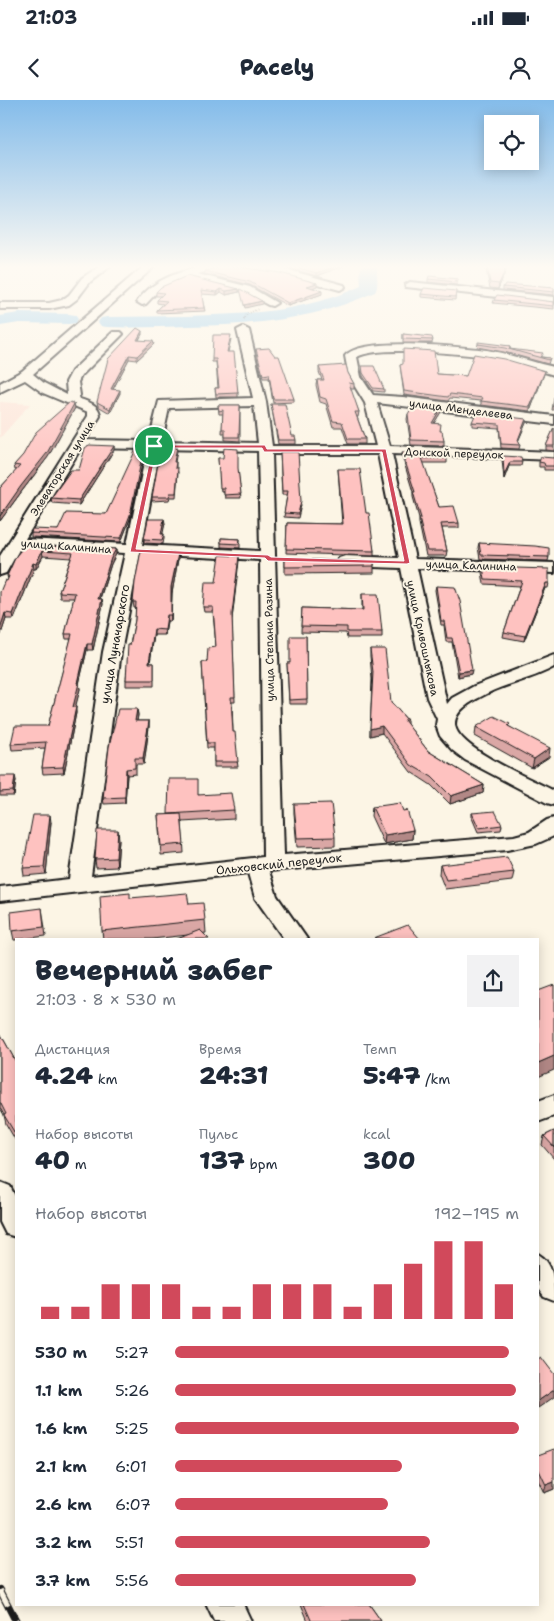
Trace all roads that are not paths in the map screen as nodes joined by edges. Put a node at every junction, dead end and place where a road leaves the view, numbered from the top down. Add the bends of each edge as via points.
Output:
1 (69, 337) edge
2 (114, 337) edge
3 (245, 337) edge
4 (554, 371) edge
5 (26, 374) junction
6 (0, 388) edge
7 (70, 399) junction
8 (368, 399) junction
9 (260, 402) junction
10 (554, 420) edge
11 (76, 444) junction
12 (154, 446) junction
13 (264, 448) junction
14 (384, 450) junction
15 (554, 456) edge
16 (15, 543) junction
17 (132, 551) junction
18 (268, 558) junction
19 (288, 560) edge
20 (328, 561) edge
21 (407, 563) junction
22 (554, 568) edge
23 (0, 570) edge
24 (554, 660) edge
25 (445, 718) junction
26 (554, 799) edge
27 (554, 825) edge
28 (266, 864) junction
29 (79, 885) junction
30 (0, 894) edge
31 (295, 938) edge
32 (554, 1105) edge
33 (539, 1112) edge
34 (0, 1194) edge
35 (15, 1223) edge
36 (539, 1267) edge
37 (554, 1288) edge
38 (225, 1606) edge
39 (233, 1621) edge

1 - 5 street
2 - 7 street via 76,374 72,382 74,395
3 - 9 street, улица Степана Разина
4 - 8 street, улица Кривошлыкова via 488,354 391,347 359,351 351,356 355,377
5 - 6 street
5 - 7 street via 41,387
7 - 11 street, Элеваторская улица via 94,412
8 - 10 street, улица Менделеева
8 - 14 street, улица Кривошлыкова
9 - 12 street, улица Луначарского via 163,404
9 - 13 street, улица Степана Разина
11 - 12 street, Донской переулок
11 - 16 street, Элеваторская улица
12 - 13 street, Донской переулок
12 - 17 street, улица Луначарского
13 - 14 street, Донской переулок
13 - 18 street, улица Степана Разина
14 - 15 street, Донской переулок
14 - 21 street, улица Кривошлыкова
16 - 17 street, улица Калинина
16 - 23 street, Элеваторская улица
17 - 18 street, улица Калинина
17 - 29 street, улица Луначарского via 112,652
18 - 19 street, улица Калинина
18 - 28 street, улица Степана Разина
20 - 21 street, улица Калинина
21 - 22 street, улица Калинина
21 - 25 street, улица Кривошлыкова via 438,707
24 - 25 street, улица Кривошлыкова via 519,677 479,690 449,711
25 - 26 street, улица Кривошлыкова via 444,726 449,737 465,752
27 - 28 street, Ольховский переулок via 538,836 500,844
28 - 29 street, Ольховский переулок
28 - 31 street via 266,898
29 - 30 street, Ольховский переулок
32 - 33 street
34 - 35 street
36 - 37 street
38 - 39 street

